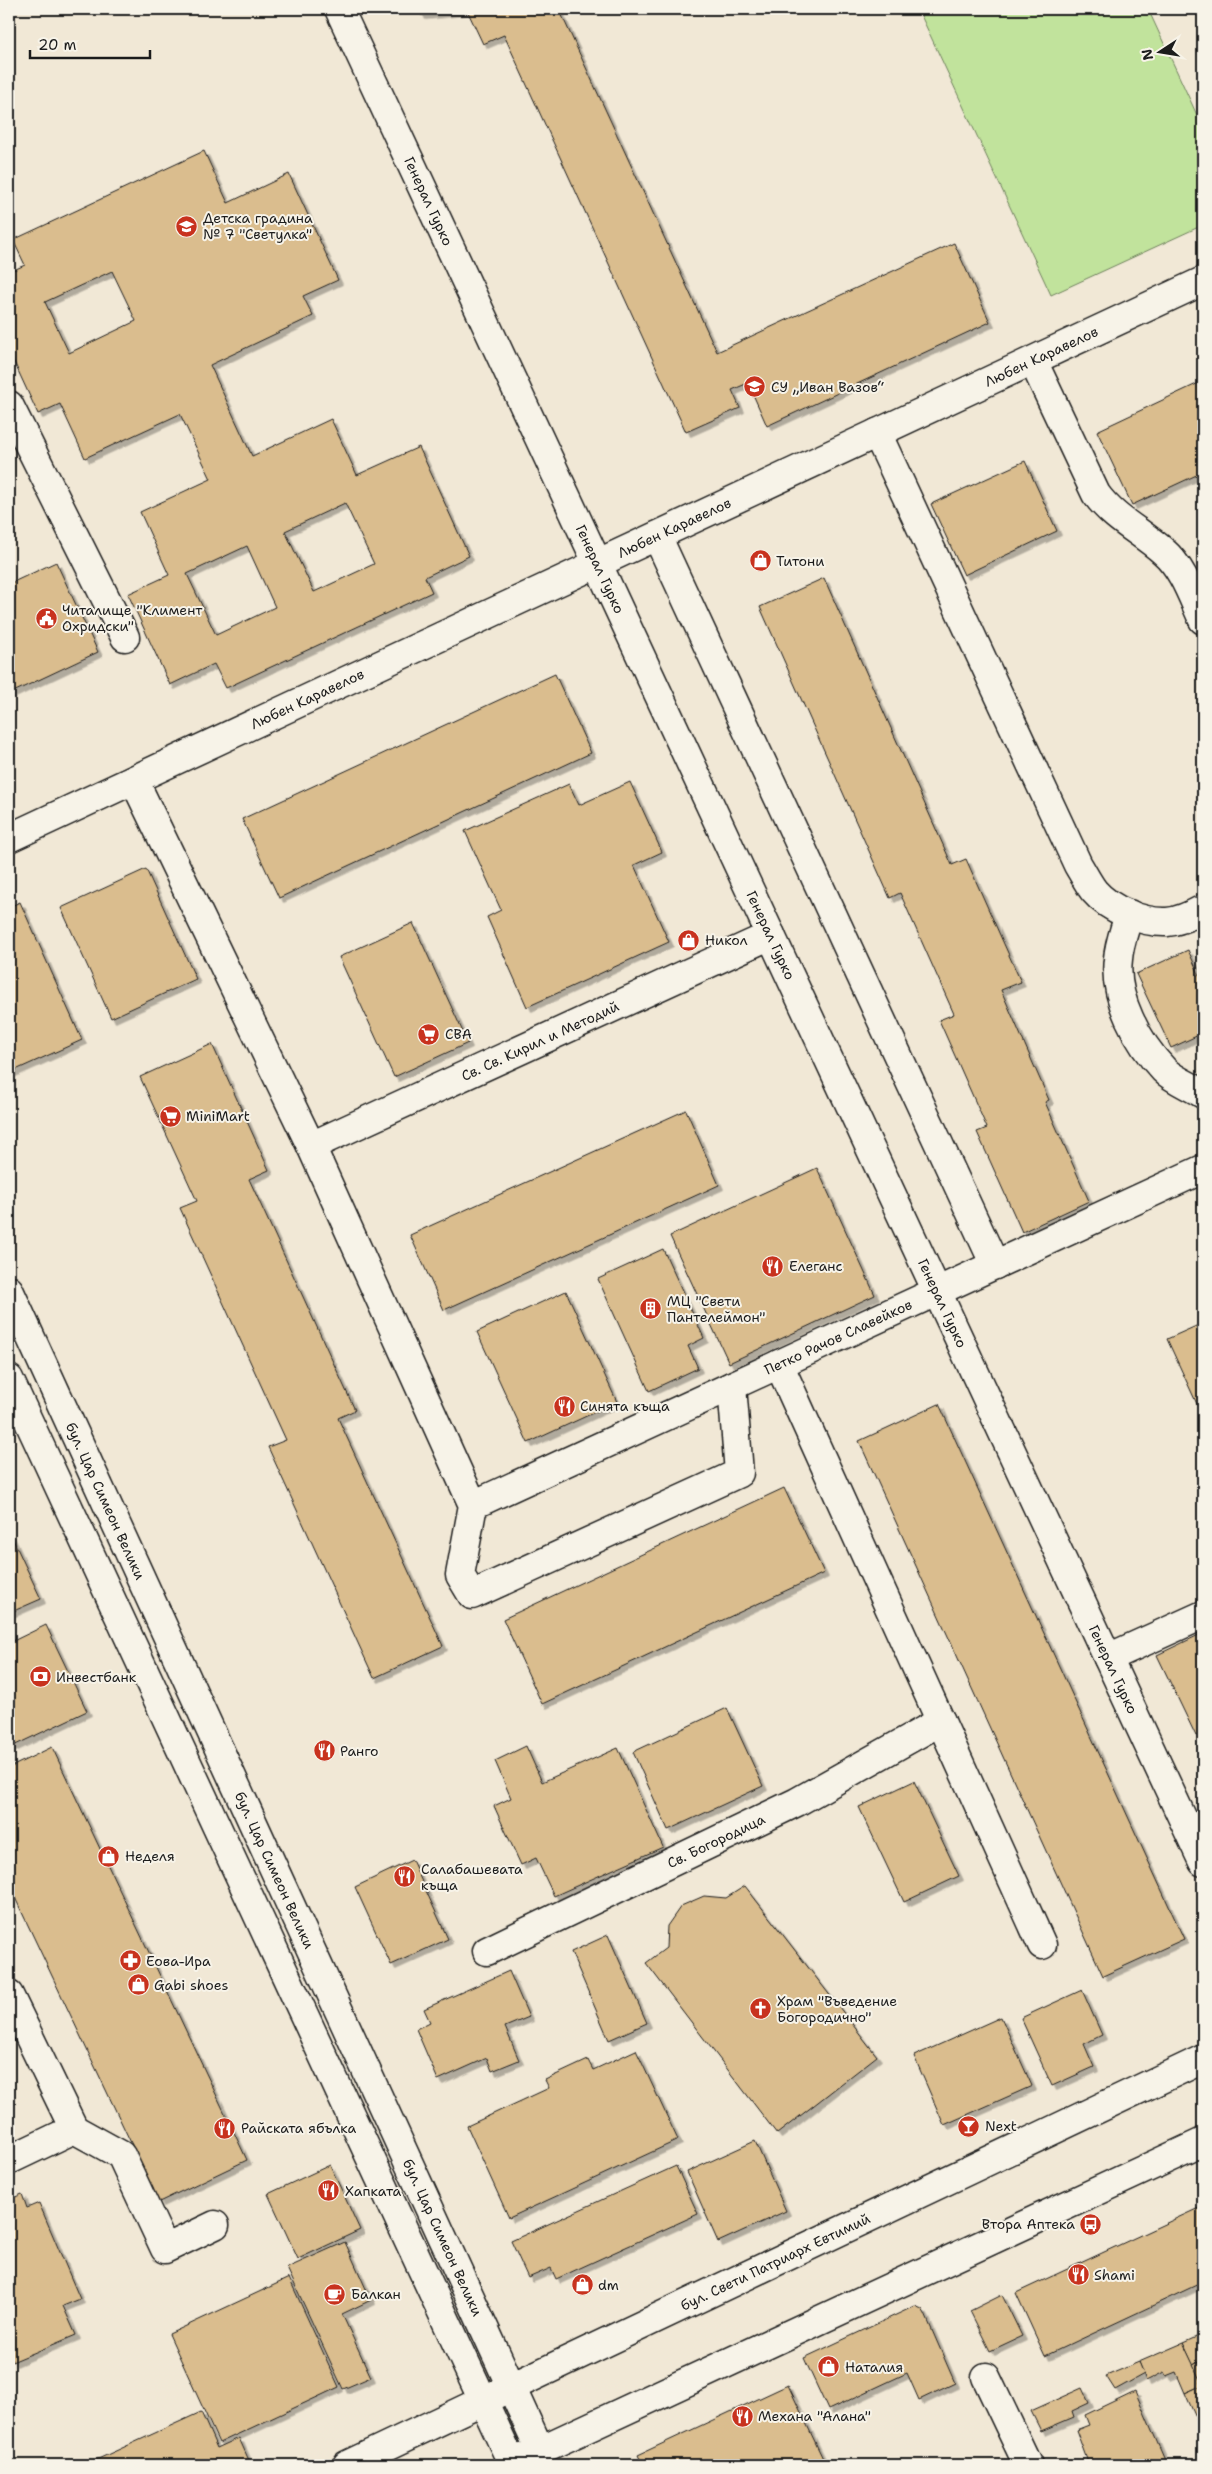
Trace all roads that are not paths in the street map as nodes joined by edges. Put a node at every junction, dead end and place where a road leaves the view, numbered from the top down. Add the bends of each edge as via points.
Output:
1 (339, 9) edge
2 (1203, 281) edge
3 (1033, 361) junction
4 (9, 405) edge
5 (877, 434) junction
6 (657, 536) junction
7 (598, 564) junction
8 (1203, 620) edge
9 (125, 637) dead end
10 (134, 780) junction
11 (9, 838) edge
12 (1203, 909) edge
13 (1129, 914) junction
14 (771, 935) junction
15 (1203, 1094) edge
16 (311, 1146) junction
17 (1203, 1169) edge
18 (995, 1265) junction
19 (9, 1290) edge
20 (937, 1292) junction
21 (779, 1364) junction
22 (9, 1379) edge
23 (732, 1386) junction
24 (473, 1505) junction
25 (1203, 1615) edge
26 (1108, 1658) junction
27 (941, 1721) junction
28 (1203, 1862) edge
29 (1042, 1946) dead end
30 (487, 1951) dead end
31 (9, 1995) edge
32 (1203, 2059) edge
33 (74, 2128) junction
34 (1203, 2142) edge
35 (9, 2160) edge
36 (215, 2225) dead end
37 (986, 2377) dead end
38 (511, 2386) junction
39 (483, 2400) junction
40 (540, 2450) junction
41 (510, 2464) edge
42 (347, 2465) edge
43 (1028, 2465) edge

1 - 7 street, Генерал Гурко
2 - 3 street, Любен Каравелов
3 - 5 street, Любен Каравелов
3 - 8 street via 1096,494 1108,511 1163,551 1179,568
4 - 9 street
5 - 6 street, Любен Каравелов
5 - 13 street via 1078,865 1095,892 1111,906
6 - 7 street, Любен Каравелов
6 - 18 street
7 - 10 street, Любен Каравелов
7 - 14 street, Генерал Гурко
10 - 11 street, Любен Каравелов
10 - 16 street
12 - 13 street via 1168,922
13 - 15 street via 1118,959 1118,984 1130,1018 1149,1052 1165,1071
14 - 16 street, Св. Св. Кирил и Методий
14 - 20 street, Генерал Гурко
16 - 24 street
17 - 18 street, Петко Рачов Славейков
18 - 20 street, Петко Рачов Славейков
19 - 38 street, бул. Цар Симеон Велики
20 - 21 street, Петко Рачов Славейков
20 - 26 street, Генерал Гурко
21 - 23 street, Петко Рачов Славейков
21 - 27 street
22 - 39 street
23 - 24 street, Петко Рачов Славейков
23 - 24 street via 739,1473 472,1595 460,1574
25 - 26 street
26 - 28 street, Генерал Гурко
27 - 29 street
27 - 30 street, Св. Богородица via 797,1802
31 - 33 street
32 - 38 street, бул. Свети Патриарх Евтимий
33 - 35 street
33 - 36 street via 121,2155 165,2250
34 - 40 street
37 - 43 street
38 - 39 street, бул. Свети Патриарх Евтимий
38 - 40 street, бул. Цар Симеон Велики
39 - 41 street
39 - 42 street, бул. Свети Патриарх Евтимий
40 - 41 street

